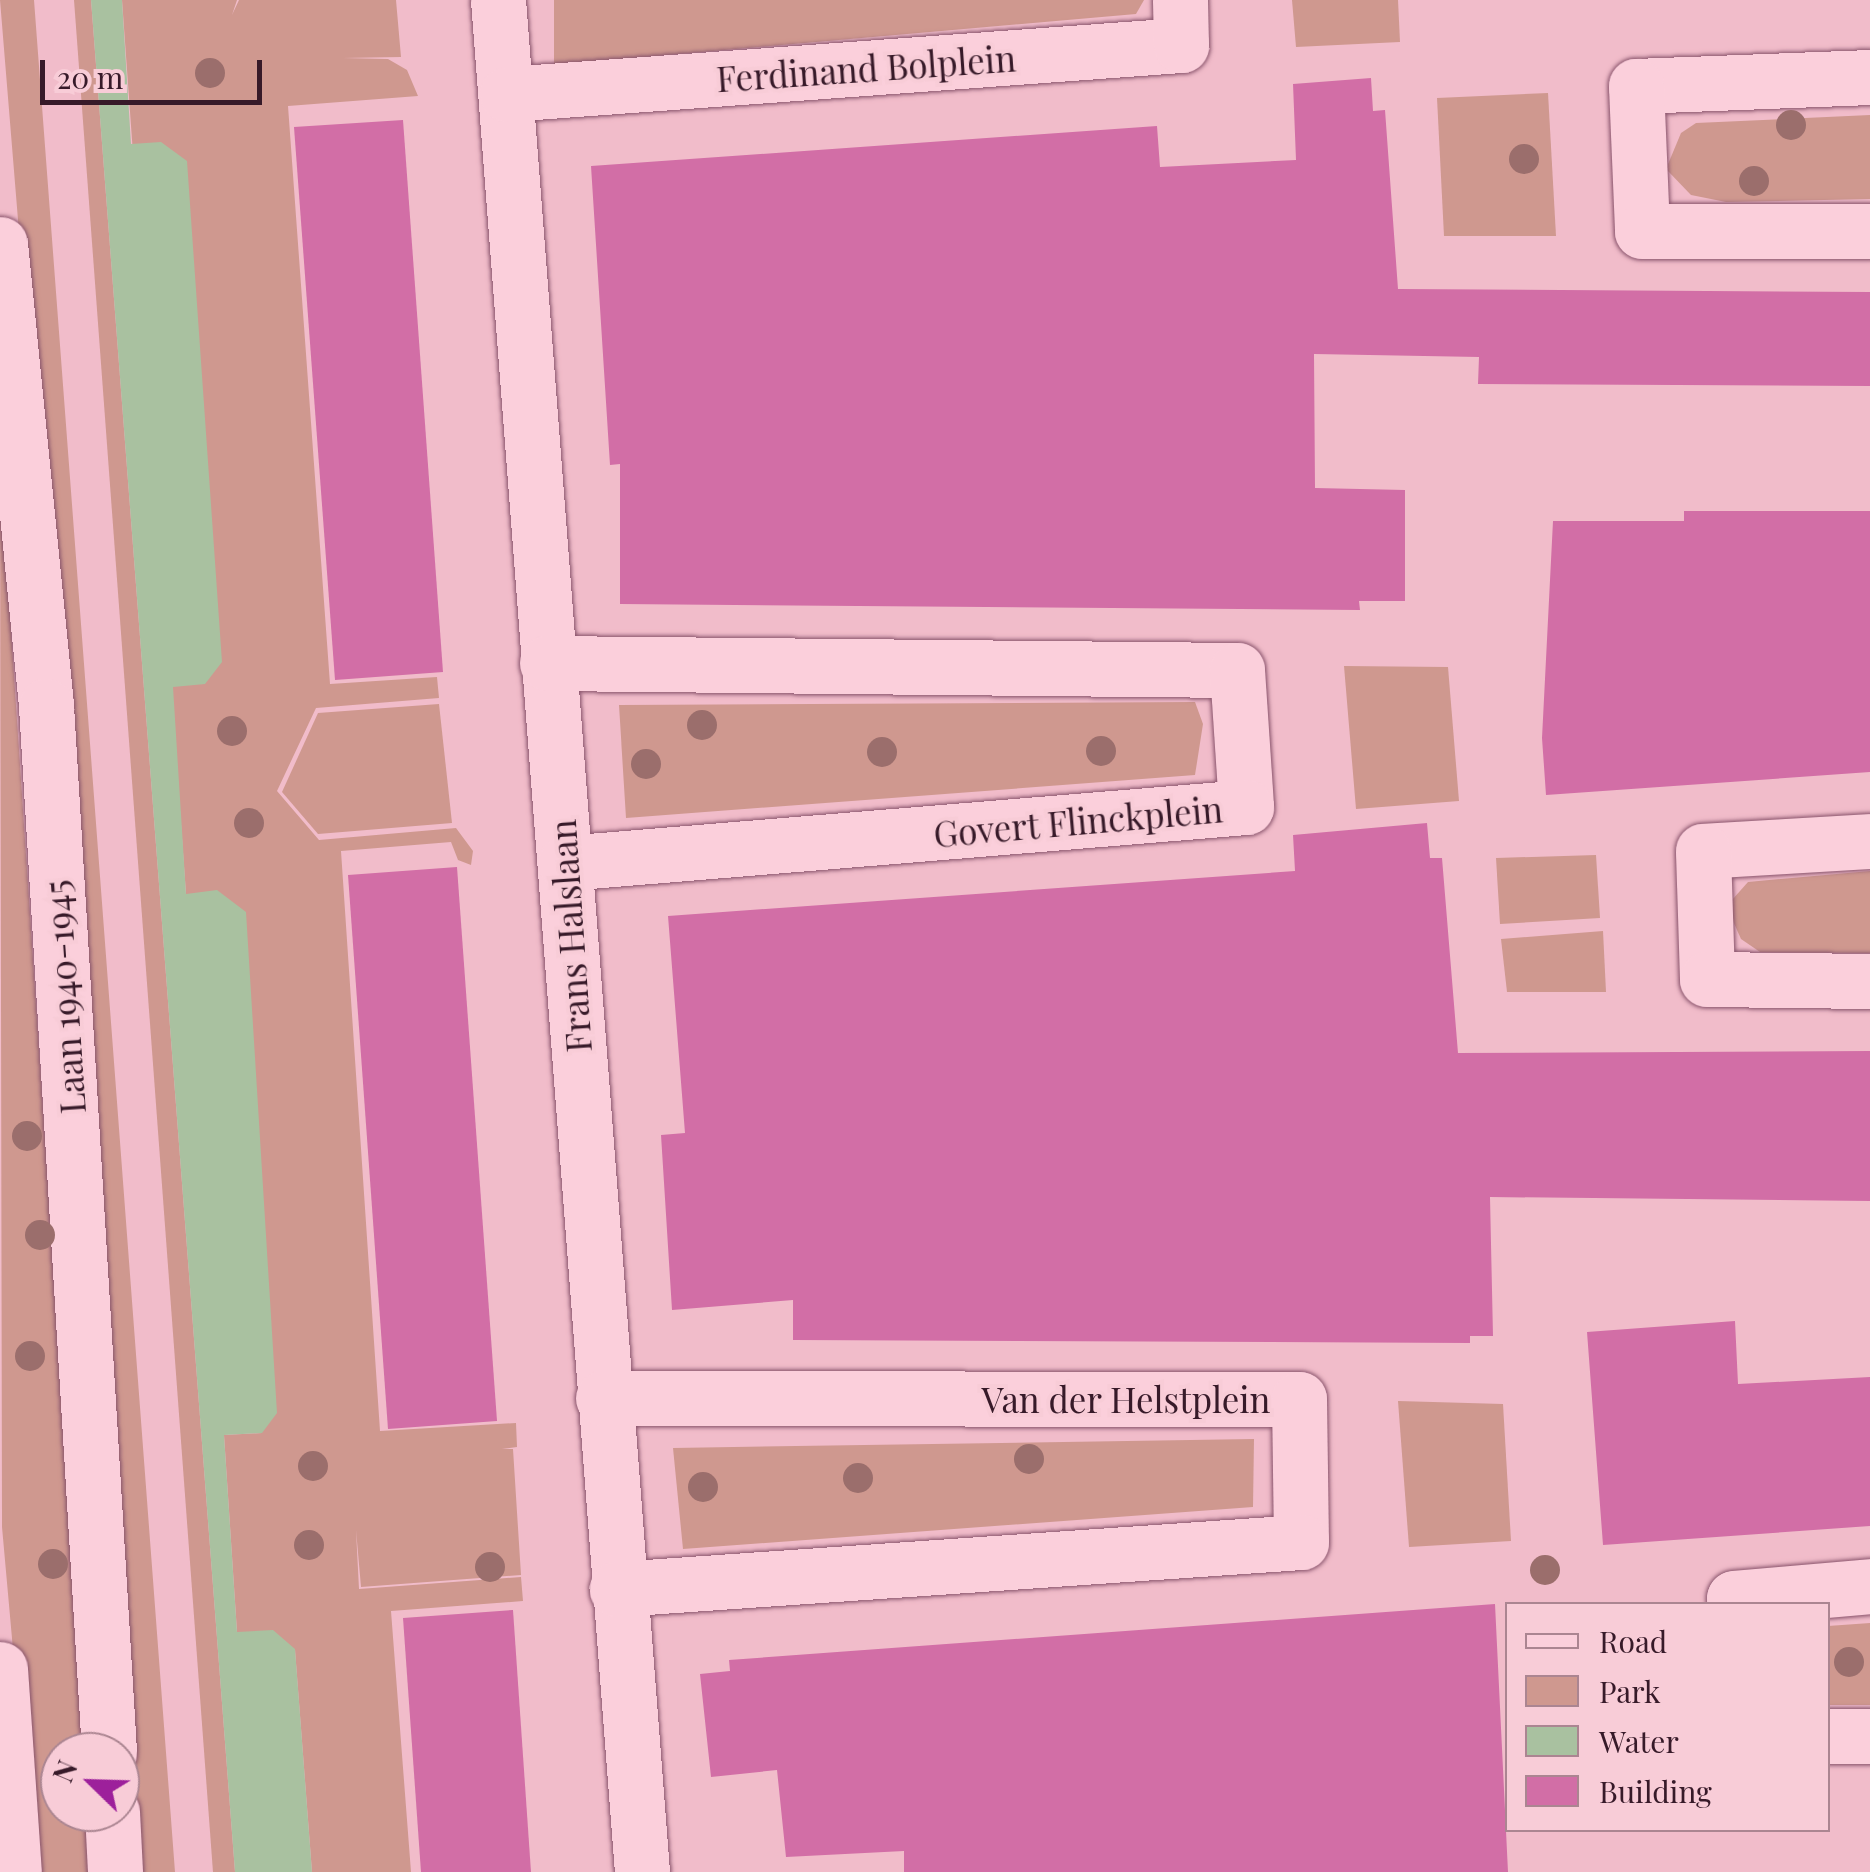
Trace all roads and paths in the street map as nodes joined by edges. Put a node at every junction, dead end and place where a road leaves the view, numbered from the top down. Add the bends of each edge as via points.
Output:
1 (498, 0) edge
2 (1180, 0) edge
3 (1870, 77) edge
4 (507, 94) junction
5 (1870, 230) edge
6 (0, 244) edge
7 (547, 663) junction
8 (1870, 841) edge
9 (565, 863) junction
10 (1870, 981) edge
11 (603, 1398) junction
12 (1870, 1586) edge
13 (617, 1589) junction
14 (1735, 1602) edge
15 (0, 1669) edge
16 (108, 1732) edge
17 (1830, 1736) edge
18 (1870, 1736) edge
19 (113, 1832) edge
20 (14, 1872) edge
21 (115, 1872) edge
22 (642, 1872) edge

1 - 4 street, Frans Halslaan
2 - 4 street, Ferdinand Bolplein via 1181,45
3 - 5 street via 1636,86 1642,231
4 - 7 street, Frans Halslaan
6 - 16 street, Laan 1940-1945 via 46,706
7 - 9 street, Frans Halslaan
7 - 9 street, Govert Flinckplein via 1237,670 1246,807
8 - 10 street via 1703,850 1707,979
9 - 11 street, Frans Halslaan
11 - 13 street, Frans Halslaan
11 - 13 street, Van der Helstplein via 1299,1399 1302,1542
12 - 14 street
13 - 22 street, Frans Halslaan
15 - 20 street
17 - 18 street
19 - 21 street

